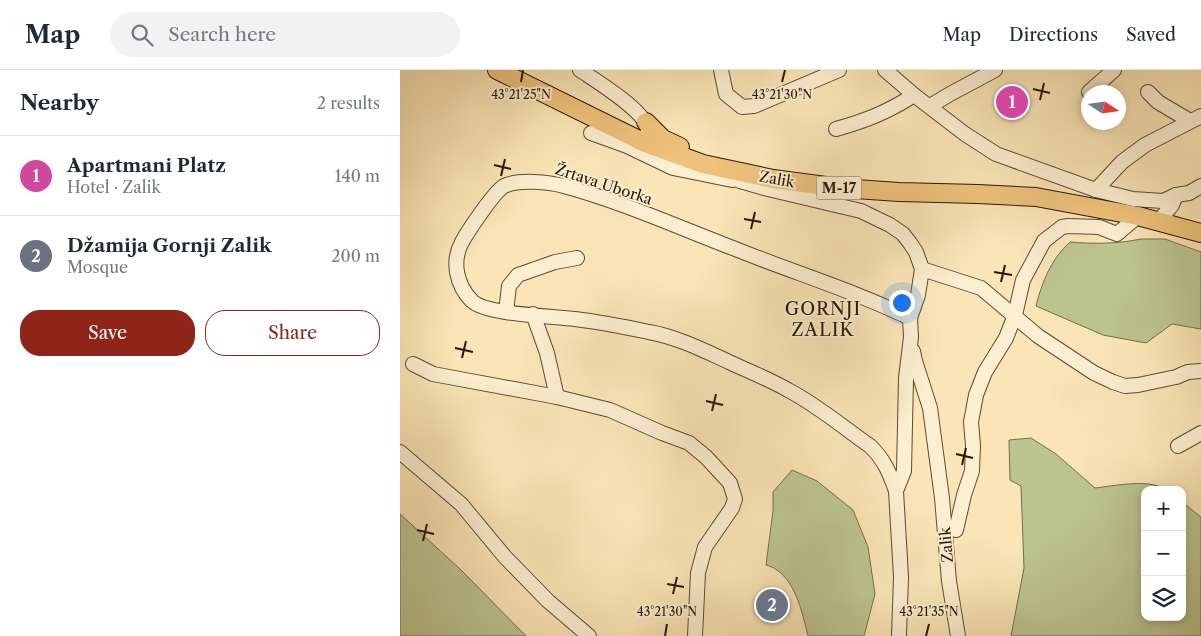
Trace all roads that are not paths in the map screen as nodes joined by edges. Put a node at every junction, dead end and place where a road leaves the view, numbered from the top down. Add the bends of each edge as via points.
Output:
1 (497, 70) edge
2 (580, 70) edge
3 (721, 70) edge
4 (839, 70) edge
5 (885, 70) edge
6 (995, 70) edge
7 (1114, 70) edge
8 (1097, 85) edge
9 (1148, 92) dead end
10 (914, 95) junction
11 (930, 106) junction
12 (1196, 118) edge
13 (646, 122) junction
14 (836, 129) dead end
15 (591, 133) dead end
16 (645, 143) junction
17 (745, 177) junction
18 (1201, 186) edge
19 (1096, 190) junction
20 (1176, 195) junction
21 (1138, 216) junction
22 (1159, 221) junction
23 (1201, 233) edge
24 (577, 258) dead end
25 (922, 269) junction
26 (506, 312) junction
27 (533, 314) junction
28 (1015, 315) junction
29 (910, 318) junction
30 (911, 337) junction
31 (414, 364) dead end
32 (1201, 371) edge
33 (557, 397) junction
34 (1201, 433) edge
35 (1178, 446) dead end
36 (400, 452) edge
37 (896, 491) junction
38 (956, 530) dead end
39 (589, 636) edge
40 (695, 636) edge
41 (899, 636) edge
42 (958, 636) edge

1 - 16 main road, Zalik / M-17
2 - 13 street via 638,112
3 - 4 street via 726,94 742,107 754,106
5 - 10 street
6 - 11 street
7 - 8 street
9 - 12 street via 1158,102
10 - 11 street
10 - 14 street via 865,121
11 - 19 street via 996,154
12 - 19 street via 1137,150
13 - 16 street
13 - 17 main road via 663,139 677,146 740,166
15 - 17 street via 681,171
16 - 17 main road, Zalik / M-17
17 - 21 main road, Zalik / M-17 via 899,192 1036,197
17 - 25 street via 791,195 861,211 890,225 910,242
18 - 20 street
19 - 20 street via 1150,201 1163,201
20 - 22 street
21 - 22 main road, Zalik / M-17
21 - 28 street, Zalik via 1117,234 1098,226 1068,226 1044,241 1024,280
22 - 23 main road, Zalik / M-17
24 - 26 street via 518,275 509,286
25 - 28 street via 981,288
25 - 29 street
26 - 27 street, Žrtava Uborka
26 - 29 street, Žrtava Uborka via 474,303 460,286 458,251 488,204 504,186 543,182 564,186 673,224 877,302
27 - 33 street via 547,353
27 - 37 street, Žrtava Uborka via 671,338 788,390 870,446 887,466
28 - 32 street via 1038,336 1094,373 1124,386
28 - 38 street, Zalik via 976,395 971,422 972,470
29 - 30 street, Zalik
30 - 37 street, Zalik via 906,378 904,470
30 - 42 street, Zalik via 930,408
31 - 33 street via 433,374
33 - 40 street via 610,410 689,443 730,483 735,500 705,547 698,572
34 - 35 street
36 - 39 street via 461,504 548,602
37 - 41 street, Zalik via 902,576

